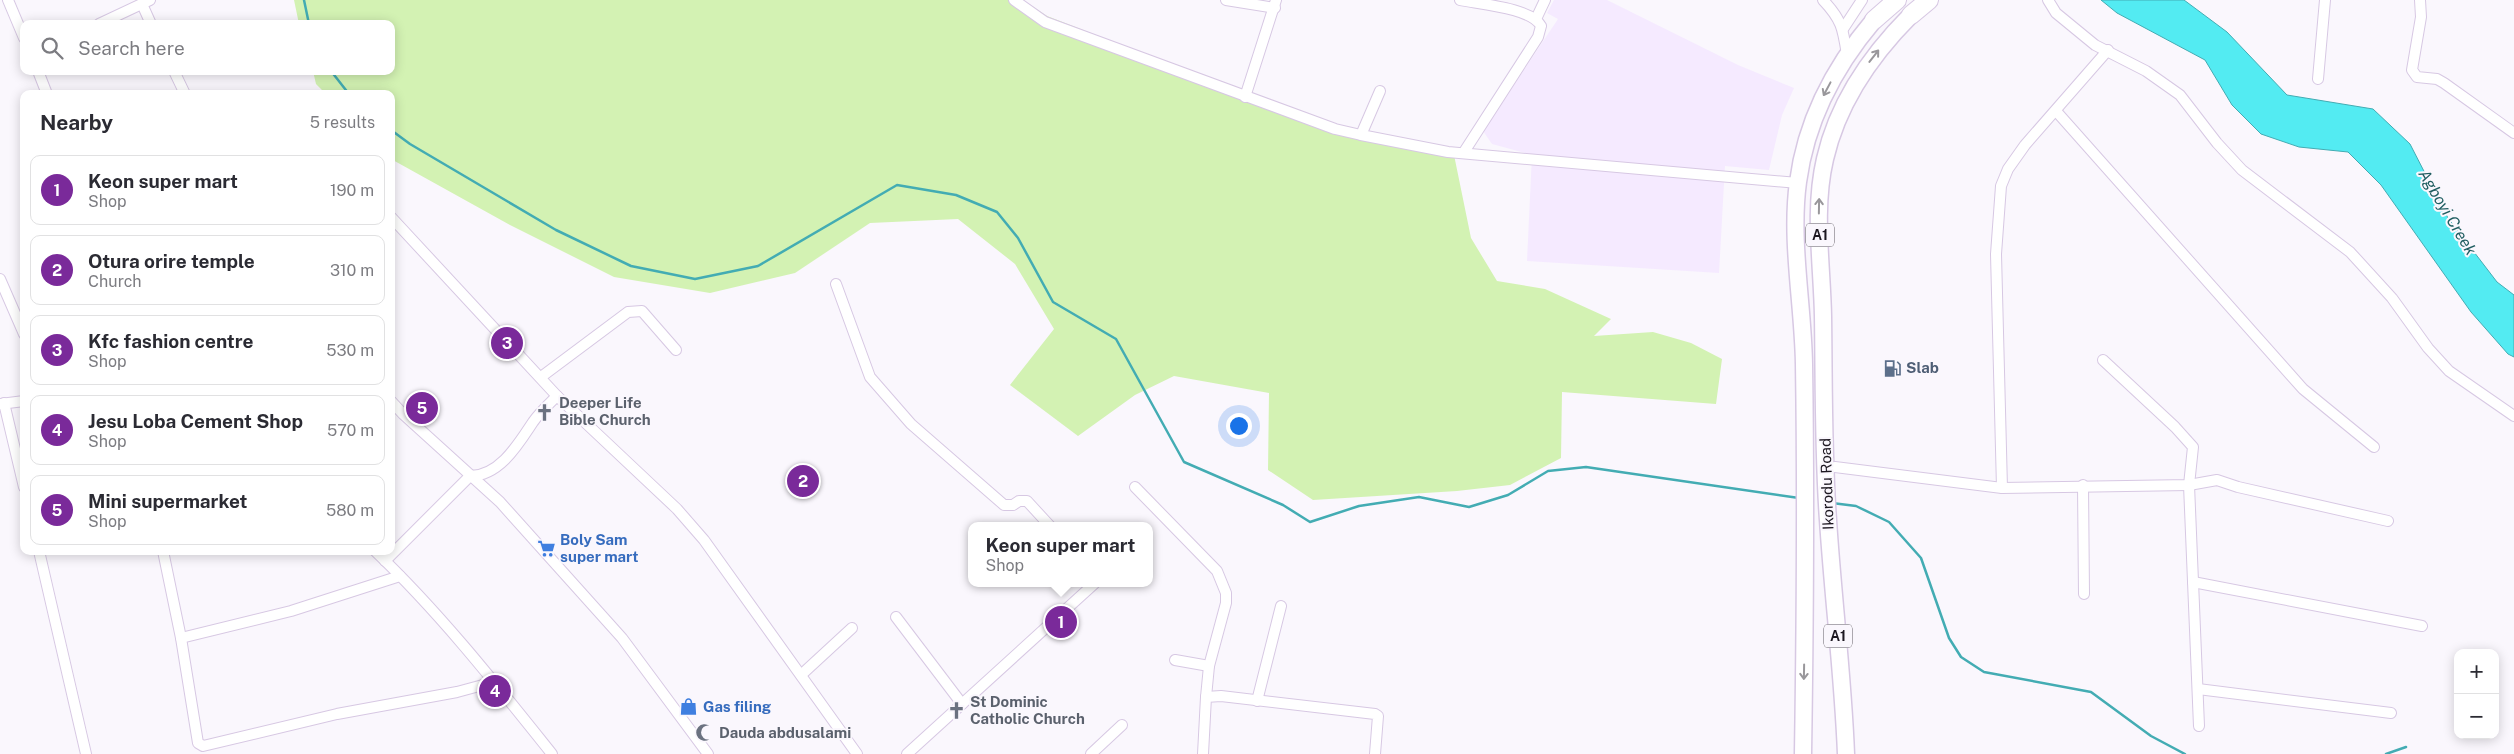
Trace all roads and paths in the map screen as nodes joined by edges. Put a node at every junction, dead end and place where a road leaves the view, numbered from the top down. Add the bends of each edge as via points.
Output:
1 (8, 0) edge
2 (1014, 0) edge
3 (1226, 0) edge
4 (1460, 0) edge
5 (1545, 0) edge
6 (1823, 0) edge
7 (1862, 0) edge
8 (1897, 0) edge
9 (1929, 0) edge
10 (2048, 0) edge
11 (2325, 0) edge
12 (2420, 0) edge
13 (146, 2) edge
14 (1275, 4) edge
15 (1911, 16) joint
16 (1536, 19) junction
17 (108, 20) edge
18 (150, 20) edge
19 (1874, 20) joint
20 (20, 28) edge
21 (1843, 29) junction
22 (2108, 50) junction
23 (1847, 55) junction
24 (40, 75) edge
25 (176, 75) edge
26 (2318, 79) dead end
27 (45, 90) edge
28 (183, 90) edge
29 (1380, 91) dead end
30 (1245, 96) junction
31 (2056, 112) junction
32 (2514, 133) edge
33 (1361, 135) junction
34 (1464, 152) junction
35 (1798, 183) junction
36 (395, 221) edge
37 (0, 279) edge
38 (836, 284) dead end
39 (20, 325) edge
40 (676, 350) dead end
41 (2103, 360) dead end
42 (541, 377) junction
43 (557, 396) junction
44 (20, 401) edge
45 (2, 403) edge
46 (395, 405) edge
47 (2514, 416) edge
48 (2374, 447) dead end
49 (20, 472) edge
50 (470, 476) junction
51 (1832, 477) junction
52 (2189, 485) junction
53 (2082, 486) junction
54 (1135, 487) dead end
55 (2002, 488) junction
56 (2388, 521) dead end
57 (1046, 522) edge
58 (395, 551) edge
59 (40, 555) edge
60 (164, 555) edge
61 (379, 555) edge
62 (391, 555) edge
63 (385, 561) junction
64 (400, 576) junction
65 (2193, 582) junction
66 (1091, 587) edge
67 (2084, 594) dead end
68 (1282, 606) dead end
69 (896, 618) dead end
70 (2422, 626) dead end
71 (852, 628) dead end
72 (181, 638) junction
73 (1175, 660) dead end
74 (1209, 666) junction
75 (801, 675) junction
76 (494, 682) junction
77 (2198, 689) junction
78 (1206, 697) junction
79 (1257, 701) junction
80 (1844, 701) junction
81 (962, 704) junction
82 (2391, 713) dead end
83 (1122, 725) dead end
84 (2199, 726) dead end
85 (86, 754) edge
86 (552, 754) edge
87 (708, 754) edge
88 (856, 754) edge
89 (907, 754) edge
90 (1091, 754) edge
91 (1203, 754) edge
92 (1375, 754) edge
93 (1803, 754) edge
94 (1840, 754) edge
95 (1846, 754) edge

1 - 20 street
2 - 30 street via 1045,22
3 - 14 street
4 - 16 street via 1525,13
5 - 16 street
6 - 21 street via 1838,16
7 - 21 street
8 - 19 highway, Ikorodu Road / A1
9 - 15 highway, Ikorodu Road / A1
10 - 22 street via 2056,13 2095,45
11 - 26 street
12 - 32 street via 2421,17 2412,64 2414,74 2444,83
13 - 17 street
13 - 18 street
14 - 30 street
51 -> 15 highway, Ikorodu Road / A1 via 1818,206 1825,158 1833,131 1866,66
16 - 34 street via 1541,26 1538,37
19 - 23 highway, Ikorodu Road / A1
21 - 23 street
22 - 31 street
22 - 47 street via 2180,95 2242,170 2350,252 2392,298 2449,371
23 -> 35 highway, Ikorodu Road / A1 via 1822,99
24 - 27 street
25 - 28 street
29 - 33 street
30 - 33 street via 1335,130
31 - 48 street via 2303,389
31 - 55 street via 2025,145 2008,169 2001,186 1996,254
33 - 34 street via 1448,152
34 - 35 street
35 -> 93 highway, Ikorodu Road / A1 via 1797,263 1804,346
36 - 42 street
37 - 39 street
38 - 57 street via 870,377 911,424 1004,505 1027,501
40 - 42 street via 642,311 628,312
41 - 52 street via 2193,447
42 - 43 street
43 - 50 street via 510,455 487,471
43 - 75 street via 676,509 704,540
44 - 45 street
45 - 49 street
46 - 50 street
50 - 58 street
50 - 87 street via 500,502 622,638
51 - 55 street
51 - 80 highway, Ikorodu Road / A1
52 - 53 street
52 - 56 street via 2217,480
52 - 65 street
53 - 55 street
53 - 67 street
54 - 74 street via 1217,571 1223,584 1226,603
59 - 85 street
60 - 72 street
61 - 63 street
62 - 63 street
63 - 64 street
64 - 72 street via 291,611
64 - 76 street
65 - 70 street
65 - 77 street
66 - 81 street
68 - 79 street
69 - 81 street
71 - 75 street
72 - 76 street via 198,743 203,746 336,714
73 - 74 street
74 - 78 street
75 - 88 street
76 - 86 street
77 - 82 street
77 - 84 street
78 - 79 street
78 - 91 street
79 - 92 street via 1375,714 1378,716
80 - 94 highway
80 - 95 highway, Ikorodu Road / A1
81 - 89 street
83 - 90 street

